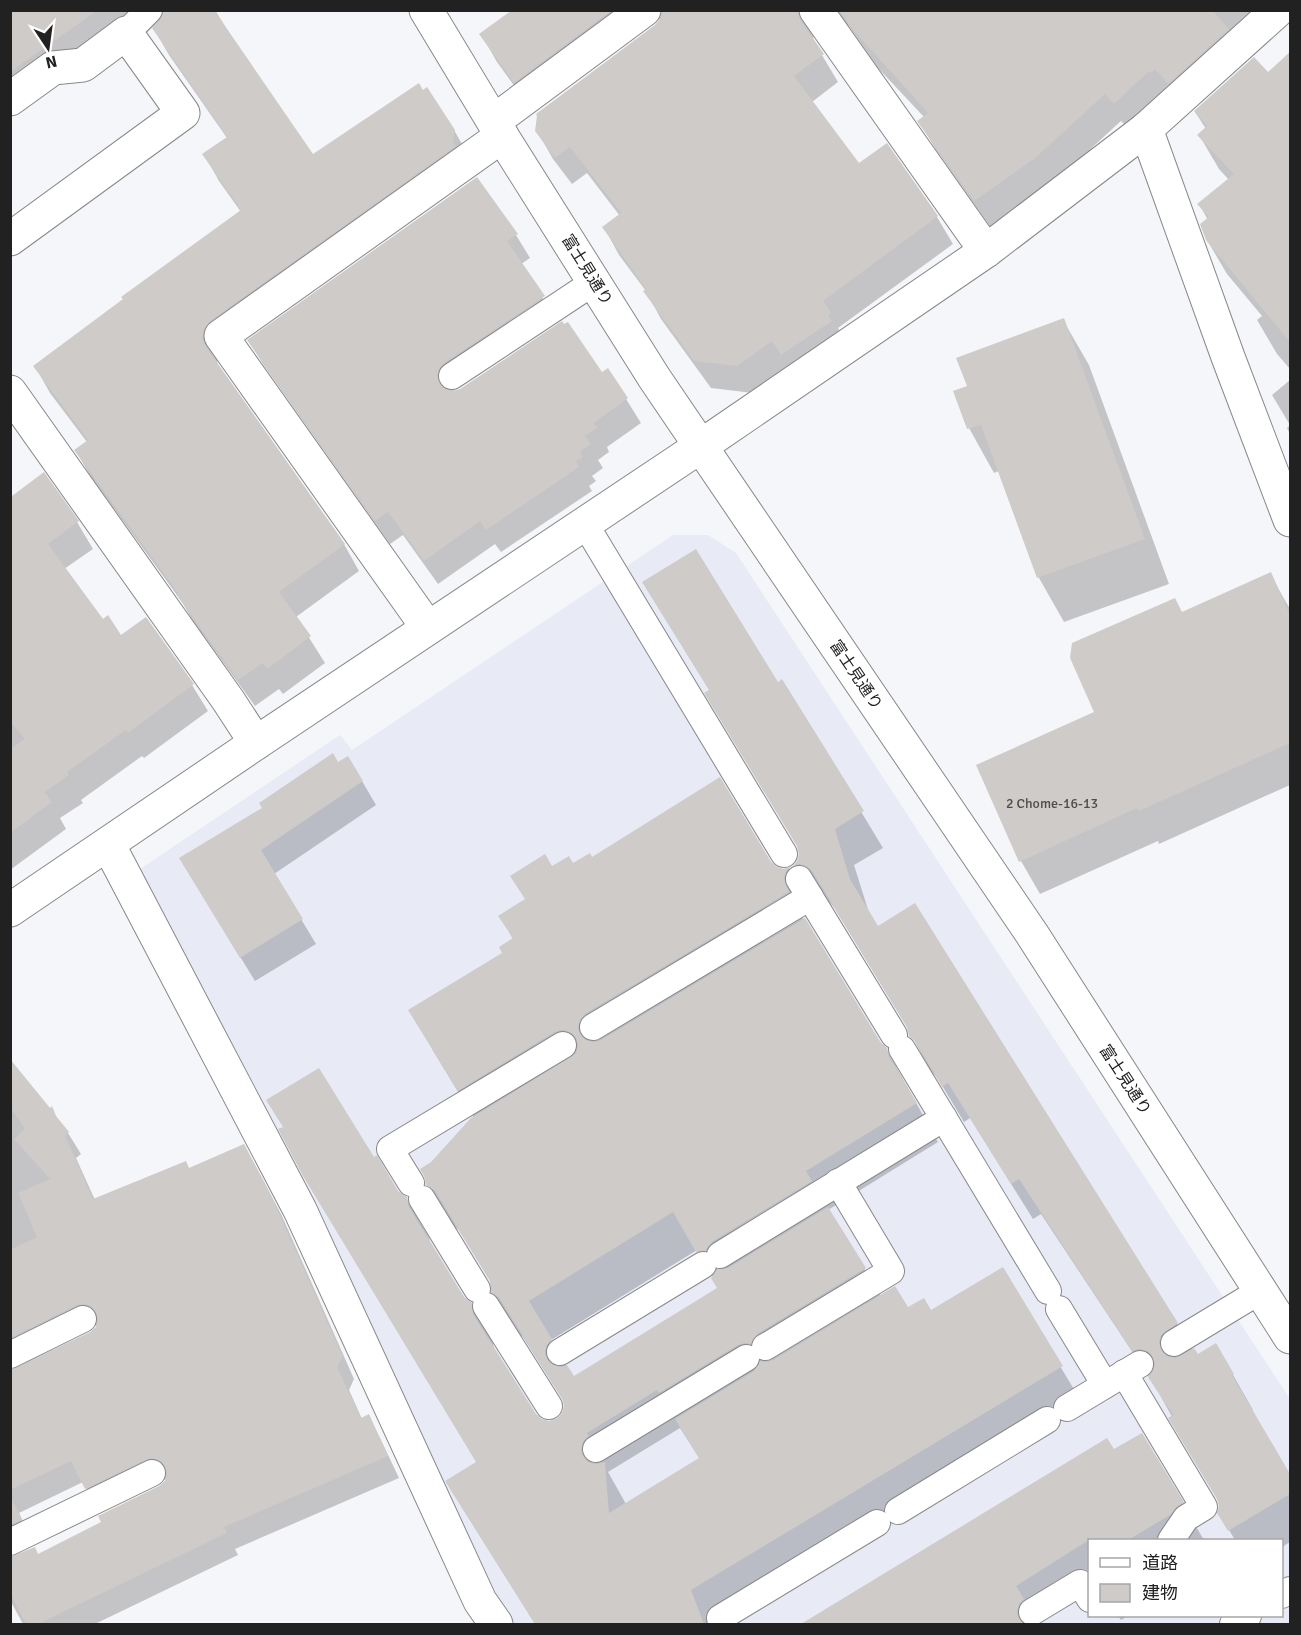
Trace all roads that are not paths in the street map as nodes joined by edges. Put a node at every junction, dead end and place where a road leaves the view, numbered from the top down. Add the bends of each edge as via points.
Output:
1 (149, 10) edge
2 (426, 10) edge
3 (644, 10) edge
4 (816, 10) edge
5 (1278, 10) edge
6 (126, 33) junction
7 (10, 99) edge
8 (498, 128) junction
9 (1146, 129) junction
10 (10, 239) edge
11 (986, 251) junction
12 (594, 282) junction
13 (452, 376) dead end
14 (10, 392) edge
15 (701, 446) junction
16 (1290, 520) edge
17 (585, 524) junction
18 (428, 628) junction
19 (256, 743) junction
20 (108, 844) junction
21 (784, 854) dead end
22 (10, 910) edge
23 (593, 1027) dead end
24 (563, 1045) dead end
25 (944, 1118) junction
26 (838, 1182) junction
27 (1260, 1291) junction
28 (83, 1319) dead end
29 (1290, 1337) edge
30 (1174, 1343) dead end
31 (10, 1355) edge
32 (542, 1363) junction
33 (1123, 1374) junction
34 (549, 1406) dead end
35 (596, 1449) dead end
36 (152, 1473) dead end
37 (1172, 1539) edge
38 (10, 1542) edge
39 (1088, 1597) edge
40 (1032, 1612) dead end
41 (720, 1618) dead end
42 (496, 1624) edge

1 - 6 lane
2 - 8 street, 富士見通り
3 - 8 street
4 - 11 street
5 - 9 street
6 - 7 street via 83,64 53,68
6 - 10 street via 183,113
8 - 12 street, 富士見通り
8 - 18 street via 221,336
9 - 11 street
9 - 16 street
11 - 15 street
12 - 13 lane
12 - 15 street, 富士見通り
14 - 19 street
15 - 17 street
15 - 27 street, 富士見通り via 1032,934
17 - 18 street
17 - 21 lane
18 - 19 street
19 - 20 street
20 - 22 street
20 - 42 street via 300,1210 480,1600
23 - 25 lane via 805,888
24 - 32 lane via 390,1149 482,1298
25 - 26 lane
25 - 33 lane via 1054,1300
26 - 32 lane
26 - 35 lane via 891,1271
27 - 29 street, 富士見通り
27 - 30 lane
28 - 31 lane
32 - 34 lane
33 - 37 lane via 1204,1507 1186,1518
33 - 41 lane
36 - 38 lane
39 - 40 lane via 1080,1583

